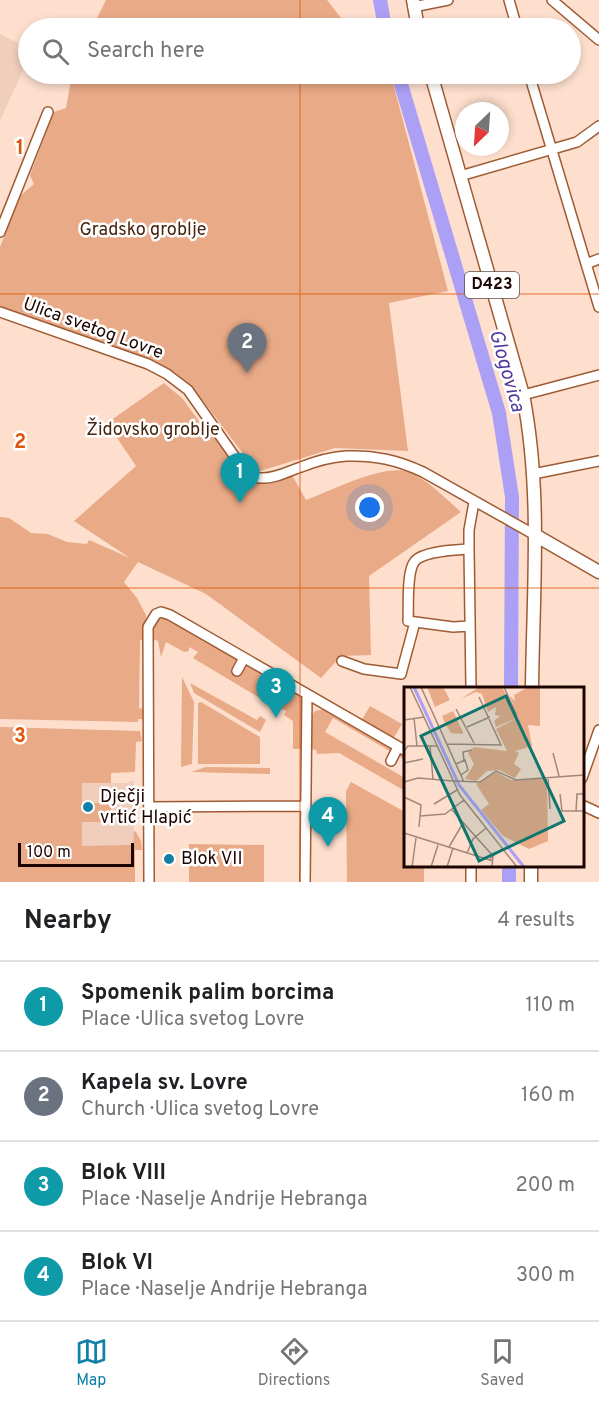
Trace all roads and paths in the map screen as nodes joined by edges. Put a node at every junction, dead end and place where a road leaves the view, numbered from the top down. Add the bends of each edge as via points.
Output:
1 (448, 0) edge
2 (509, 0) edge
3 (552, 0) edge
4 (413, 3) edge
5 (416, 18) edge
6 (514, 18) edge
7 (573, 18) edge
8 (581, 25) edge
9 (599, 40) edge
10 (434, 84) edge
11 (532, 84) edge
12 (48, 112) dead end
13 (599, 126) edge
14 (550, 149) junction
15 (460, 176) junction
16 (0, 232) edge
17 (599, 259) edge
18 (586, 264) junction
19 (599, 308) edge
20 (0, 312) edge
21 (599, 375) edge
22 (523, 395) junction
23 (599, 461) edge
24 (533, 474) junction
25 (474, 502) junction
26 (530, 532) junction
27 (469, 549) junction
28 (599, 572) edge
29 (416, 622) junction
30 (470, 626) junction
31 (244, 658) junction
32 (342, 661) dead end
33 (237, 671) dead end
34 (471, 687) edge
35 (532, 687) edge
36 (307, 695) junction
37 (599, 730) edge
38 (402, 749) edge
39 (391, 761) dead end
40 (584, 772) edge
41 (306, 806) junction
42 (584, 806) edge
43 (149, 807) junction
44 (599, 813) edge
45 (149, 882) edge
46 (305, 882) edge

1 - 4 street
2 - 6 street
3 - 7 street
4 - 5 main road
8 - 9 street
10 - 15 main road, D423
11 - 14 street
12 - 16 street
13 - 14 street via 577,142
14 - 15 street
14 - 18 street
15 - 22 main road, D423
17 - 18 street
18 - 19 street
20 - 25 street, Ulica svetog Lovre via 167,374 188,390 242,467 254,477 267,478 324,459 379,456 423,472
21 - 22 street
22 - 24 main road, D423
23 - 24 street
24 - 26 main road, D423
25 - 26 street, Ulica svetog Lovre
25 - 27 street
26 - 28 main road
26 - 35 main road, D423
27 - 29 street via 428,554 415,560 410,570 408,621
27 - 30 street
29 - 30 street
29 - 32 street via 400,674
30 - 34 street
31 - 33 street
31 - 36 street
31 - 43 street via 170,615 161,612 152,618 148,627
36 - 38 street
36 - 41 street
37 - 40 street
38 - 39 street
41 - 43 street
41 - 46 street
42 - 44 street
43 - 45 street

